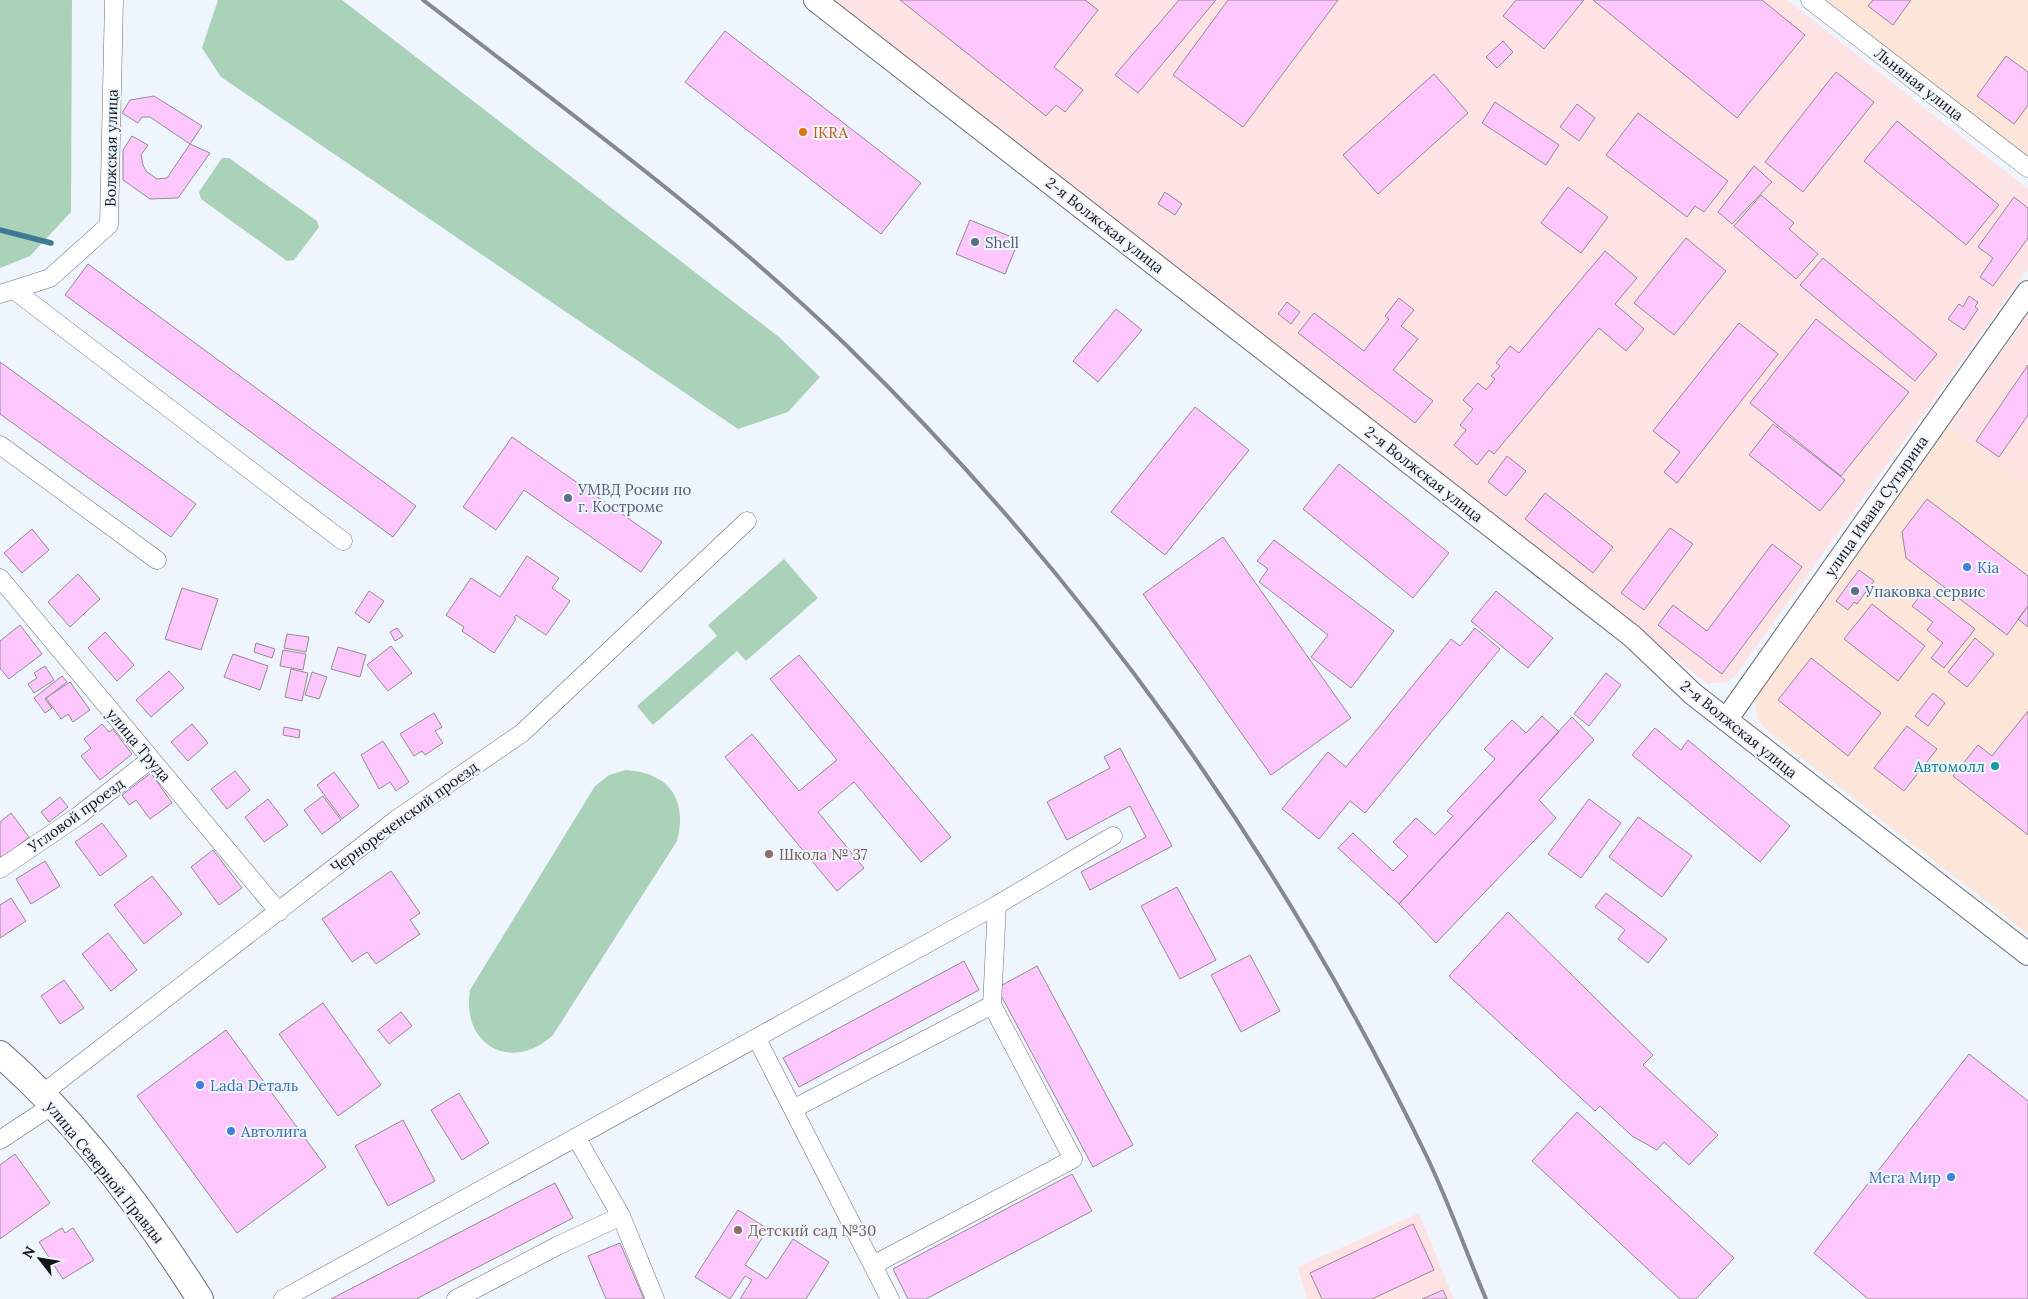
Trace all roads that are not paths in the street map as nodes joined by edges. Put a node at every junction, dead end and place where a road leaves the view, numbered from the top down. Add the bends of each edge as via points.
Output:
1 (114, 0) edge
2 (816, 0) edge
3 (1810, 0) edge
4 (2028, 168) edge
5 (7, 292) edge
6 (2028, 292) edge
7 (0, 445) edge
8 (747, 520) dead end
9 (343, 541) dead end
10 (157, 560) dead end
11 (0, 578) edge
12 (1726, 720) junction
13 (151, 759) junction
14 (1113, 836) dead end
15 (0, 869) edge
16 (997, 905) junction
17 (279, 912) junction
18 (2028, 954) edge
19 (992, 1004) junction
20 (757, 1038) junction
21 (0, 1054) edge
22 (48, 1099) junction
23 (793, 1109) junction
24 (576, 1138) junction
25 (0, 1140) edge
26 (621, 1216) junction
27 (873, 1265) junction
28 (200, 1299) edge
29 (283, 1299) edge
30 (456, 1299) edge
31 (655, 1299) edge
32 (890, 1299) edge

1 - 5 street, Волжская улица via 108,224 50,278
2 - 12 street, 2-я Волжская улица via 1632,636 1692,694
3 - 4 street, Льняная улица
5 - 9 street
6 - 12 street, улица Ивана Сутырина
7 - 10 street
8 - 17 street, Чернореченский проезд via 522,733 397,819
11 - 13 street, улица Труда
12 - 18 street, 2-я Волжская улица
13 - 15 street, Угловой проезд via 78,816
13 - 17 street, улица Труда
14 - 16 street
16 - 19 street
16 - 20 street
17 - 22 street, Чернореченский проезд
19 - 23 street
19 - 27 street via 1073,1159
20 - 23 street
20 - 24 street
21 - 22 main road, улица Северной Правды
22 - 25 street, Чернореченский проезд
22 - 28 main road, улица Северной Правды via 126,1193
23 - 27 street
24 - 26 street
24 - 29 street
26 - 30 street
26 - 31 street
27 - 32 street

